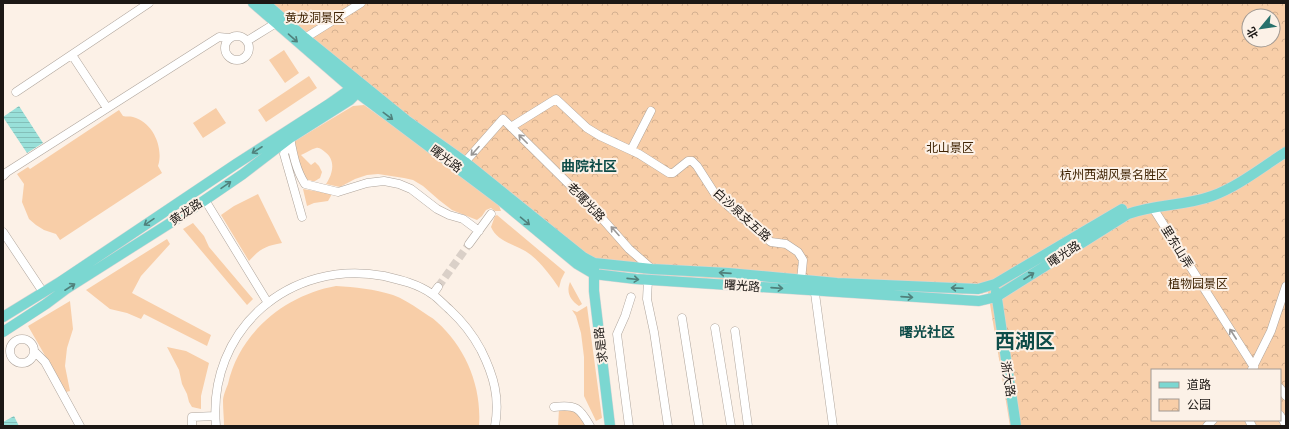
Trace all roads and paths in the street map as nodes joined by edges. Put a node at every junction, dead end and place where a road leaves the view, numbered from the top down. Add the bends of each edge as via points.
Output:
1 (149, 3) edge
2 (253, 3) edge
3 (265, 3) edge
4 (362, 3) edge
5 (276, 23) junction
6 (229, 38) junction
7 (305, 38) junction
8 (247, 41) junction
9 (72, 55) junction
10 (356, 88) junction
11 (16, 92) dead end
12 (107, 108) junction
13 (651, 111) dead end
14 (511, 127) junction
15 (290, 138) junction
16 (1286, 145) edge
17 (631, 150) junction
18 (1286, 152) edge
19 (465, 162) junction
20 (3, 176) edge
21 (205, 200) junction
22 (172, 207) junction
23 (1153, 208) junction
24 (491, 214) dead end
25 (179, 217) junction
26 (302, 217) dead end
27 (479, 231) junction
28 (3, 232) edge
29 (469, 244) tunnel mouth
30 (594, 269) junction
31 (652, 269) junction
32 (648, 280) junction
33 (801, 280) junction
34 (60, 282) junction
35 (995, 284) junction
36 (814, 286) junction
37 (1286, 286) edge
38 (438, 287) tunnel mouth
39 (43, 292) junction
40 (433, 294) junction
41 (631, 297) dead end
42 (996, 297) junction
43 (268, 303) junction
44 (3, 317) edge
45 (682, 318) dead end
46 (8, 326) edge
47 (715, 328) dead end
48 (735, 331) dead end
49 (3, 332) edge
50 (17, 339) junction
51 (34, 351) junction
52 (7, 357) edge
53 (1253, 369) edge
54 (554, 407) dead end
55 (215, 416) junction
56 (80, 426) edge
57 (192, 426) edge
58 (216, 426) edge
59 (495, 426) edge
60 (590, 426) edge
61 (610, 426) edge
62 (629, 426) edge
63 (668, 426) edge
64 (699, 426) edge
65 (731, 426) edge
66 (748, 426) edge
67 (833, 426) edge
68 (1016, 426) edge

1 - 9 street
2 - 5 main road, 曙光路
3 - 7 main road, 曙光路
4 - 7 street
5 - 8 street
5 -> 10 main road, 曙光路
6 - 8 street via 241,36
6 - 8 street via 225,45 226,53 235,60 246,56 249,49
6 - 12 street via 220,37
7 - 10 main road, 曙光路
9 - 11 street
9 - 12 street
10 - 15 main road, 黄龙路 via 350,100
10 - 19 main road, 曙光路
10 -> 22 main road, 黄龙路
10 -> 30 main road, 曙光路 via 500,200 577,264
12 - 20 street
13 - 17 street
14 - 17 street via 556,99 587,128
14 -> 19 street, 老曙光路 via 503,119
31 -> 14 street, 老曙光路 via 629,249 592,206
21 -> 15 main road, 黄龙路
15 - 26 street via 284,154
15 - 27 street via 292,151 305,184 338,192 367,183 384,181 399,184 411,189 437,209 463,219
16 - 35 main road, 曙光路 via 1232,181 1207,192 1139,203 1125,208
17 - 33 street, 白沙泉支五路 via 669,173 692,161 715,194 733,210 771,242 786,244 798,252 803,260
18 - 23 main road, 曙光路 via 1212,196
19 - 30 main road, 曙光路 via 583,257
21 - 25 main road, 黄龙路
21 - 43 street
22 - 25 main road via 180,209
22 -> 34 main road, 黄龙路
42 -> 23 main road, 曙光路 via 1115,221 1141,209
53 -> 23 street, 里东山弄
24 - 27 street
46 -> 25 main road, 黄龙路
27 - 29 street
28 - 39 street
30 - 31 main road, 曙光路
30 -> 32 main road, 曙光路
30 - 61 main road, 求是路 via 594,291
33 -> 31 main road, 曙光路
32 -> 36 main road, 曙光路
32 - 63 street via 647,299
33 - 36 main road, 曙光路
34 - 39 main road, 黄龙路
34 - 46 main road via 46,299
35 -> 36 main road, 曙光路 via 978,289
35 - 42 main road, 浙大路
36 -> 42 main road, 曙光路 via 979,301
36 - 67 street
37 - 53 street via 1271,331
38 - 40 street
39 - 44 main road, 黄龙路
40 - 43 street via 400,280 374,274 351,273 305,281 282,292
40 - 59 street via 461,321 476,340 490,367 497,397
41 - 62 street via 617,334
42 - 68 main road, 浙大路
43 - 55 street via 234,340 227,353 218,384
45 - 64 street
46 - 49 main road, 黄龙路
46 - 50 street
47 - 65 street
48 - 66 street
50 - 51 street via 29,341
50 - 52 street
51 - 52 street via 31,359 24,363
51 - 56 street via 45,362
54 - 60 street via 574,406 582,412
55 - 57 street via 192,417
55 - 58 street

